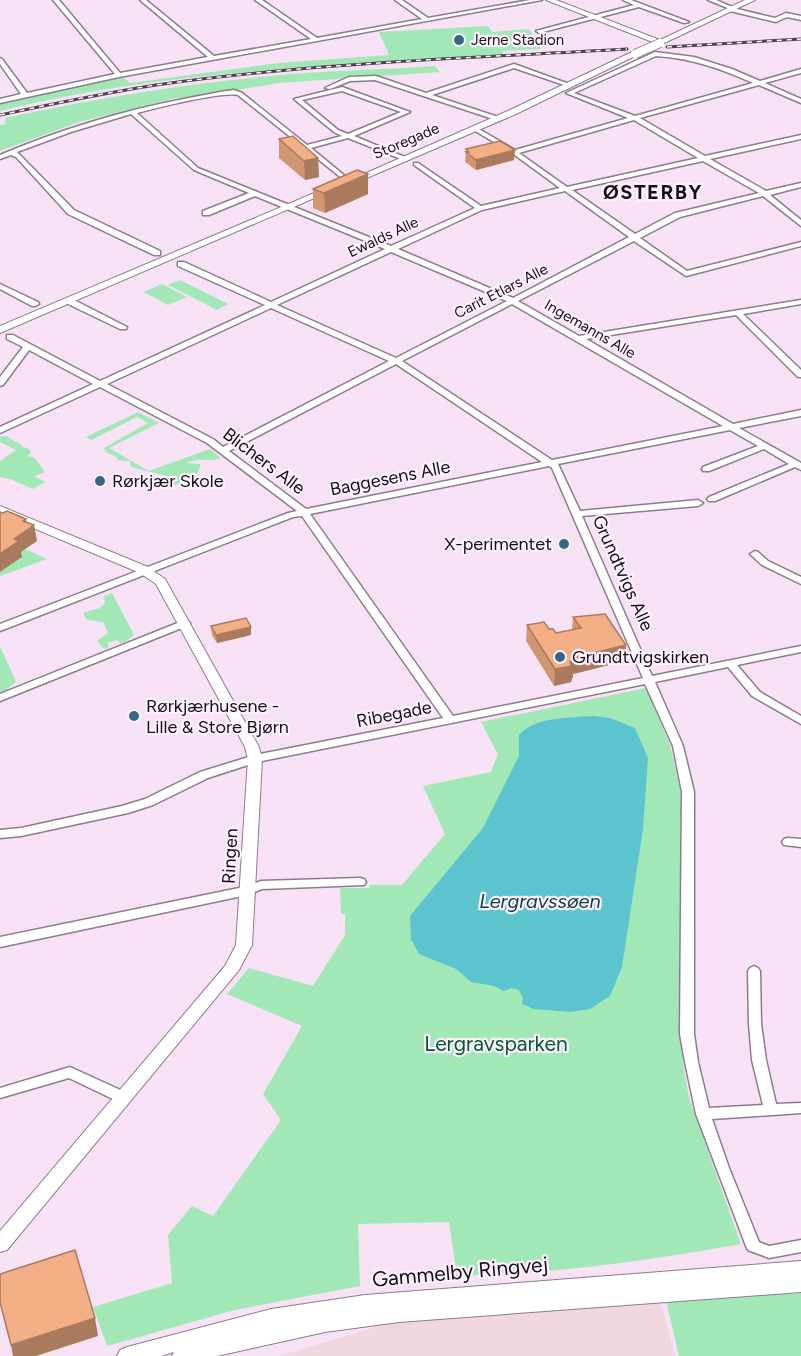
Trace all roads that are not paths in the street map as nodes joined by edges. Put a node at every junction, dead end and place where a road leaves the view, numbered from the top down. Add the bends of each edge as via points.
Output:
1 (56, 0) edge
2 (143, 0) edge
3 (258, 0) edge
4 (398, 0) edge
5 (539, 0) edge
6 (550, 0) edge
7 (626, 0) edge
8 (711, 0) edge
9 (751, 0) edge
10 (639, 5) junction
11 (733, 9) junction
12 (594, 17) junction
13 (801, 18) edge
14 (427, 20) junction
15 (686, 22) dead end
16 (539, 32) dead end
17 (316, 40) junction
18 (660, 43) junction
19 (213, 58) junction
20 (0, 60) edge
21 (801, 71) edge
22 (119, 75) junction
23 (758, 84) junction
24 (569, 89) junction
25 (323, 90) dead end
26 (428, 94) junction
27 (25, 95) junction
28 (0, 101) edge
29 (801, 101) edge
30 (132, 112) junction
31 (499, 118) junction
32 (635, 118) junction
33 (475, 129) junction
34 (348, 136) junction
35 (801, 137) edge
36 (306, 147) junction
37 (12, 152) junction
38 (514, 152) junction
39 (0, 157) edge
40 (403, 158) junction
41 (703, 158) junction
42 (416, 164) dead end
43 (350, 182) junction
44 (801, 186) edge
45 (566, 189) junction
46 (255, 193) junction
47 (765, 194) junction
48 (288, 207) junction
49 (480, 208) junction
50 (206, 213) dead end
51 (801, 224) edge
52 (636, 236) junction
53 (801, 243) edge
54 (390, 249) junction
55 (157, 253) dead end
56 (181, 264) dead end
57 (0, 286) edge
58 (514, 300) junction
59 (69, 301) junction
60 (801, 302) edge
61 (35, 304) dead end
62 (271, 305) junction
63 (737, 312) junction
64 (123, 327) dead end
65 (0, 330) edge
66 (10, 337) dead end
67 (580, 338) junction
68 (28, 346) junction
69 (396, 361) junction
70 (801, 375) edge
71 (0, 383) edge
72 (100, 383) junction
73 (801, 413) edge
74 (734, 428) junction
75 (1, 429) edge
76 (765, 446) junction
77 (224, 450) junction
78 (549, 463) junction
79 (799, 466) edge
80 (706, 470) dead end
81 (712, 499) dead end
82 (698, 503) dead end
83 (0, 510) edge
84 (304, 512) junction
85 (578, 514) junction
86 (755, 554) dead end
87 (144, 570) junction
88 (801, 581) edge
89 (185, 622) junction
90 (0, 627) edge
91 (801, 649) edge
92 (730, 663) junction
93 (650, 680) junction
94 (0, 698) edge
95 (450, 720) junction
96 (801, 721) edge
97 (255, 759) junction
98 (0, 834) edge
99 (788, 842) dead end
100 (801, 843) edge
101 (360, 882) dead end
102 (248, 891) junction
103 (0, 942) edge
104 (754, 971) dead end
105 (0, 1093) edge
106 (122, 1097) junction
107 (801, 1108) edge
108 (771, 1110) junction
109 (703, 1114) junction
110 (0, 1244) edge
111 (801, 1246) edge
112 (801, 1269) edge
113 (801, 1284) edge
114 (127, 1356) edge
115 (182, 1356) edge

1 - 22 street
2 - 19 street
3 - 17 street
4 - 14 street
5 - 14 street
6 - 12 street
7 - 10 street
8 - 11 street
9 - 11 street, Storegade
10 - 12 street
10 - 15 street
11 - 13 street via 776,20 786,15
11 - 18 street, Storegade
12 - 16 street
12 - 18 street
14 - 17 street
17 - 19 street
18 - 24 street, Storegade, bridge
19 - 22 street
20 - 27 street
21 - 23 street
22 - 27 street
23 - 24 street via 700,60 655,54
23 - 29 street
23 - 32 street
24 - 26 street via 514,66
24 - 31 street, Storegade
24 - 32 street
25 - 26 street via 345,80 375,78
26 - 31 street
27 - 28 street
30 - 36 street via 236,93
30 - 37 street
30 - 46 street, Ingemanns Alle via 196,169
31 - 33 street, Storegade
32 - 38 street
32 - 41 street
33 - 38 street
33 - 40 street, Storegade
34 - 34 street via 358,132 407,112 342,89 297,99
34 - 36 street
34 - 40 street
35 - 41 street, Ewalds Alle
36 - 43 street
37 - 39 street
37 - 55 street via 79,218
38 - 45 street
40 - 43 street, Storegade
41 - 45 street, Ewalds Alle
41 - 47 street
42 - 49 street
43 - 48 street, Storegade
44 - 47 street, Carit Etlars Alle
45 - 49 street, Ewalds Alle
45 - 52 street
46 - 48 street, Ingemanns Alle
46 - 50 street
47 - 51 street
47 - 52 street, Carit Etlars Alle via 678,215
48 - 54 street, Ingemanns Alle
48 - 59 street, Storegade
49 - 54 street, Ewalds Alle
52 - 53 street via 686,274
52 - 58 street, Carit Etlars Alle
54 - 58 street, Ingemanns Alle
54 - 62 street, Ewalds Alle
56 - 62 street, Grundtvigs Alle
57 - 61 street
58 - 67 street, Ingemanns Alle
58 - 69 street, Carit Etlars Alle
59 - 64 street
59 - 65 street, Storegade
60 - 63 street
62 - 69 street, Grundtvigs Alle
62 - 72 street, Ewalds Alle
63 - 67 street
63 - 70 street
66 - 68 street, Blichers Alle
67 - 74 street, Ingemanns Alle
68 - 71 street
68 - 72 street, Blichers Alle
69 - 77 street, Carit Etlars Alle
69 - 78 street, Grundtvigs Alle
72 - 75 street, Ewalds Alle
72 - 77 street, Blichers Alle
73 - 74 street, Baggesens Alle
74 - 76 street, Ingemanns Alle
74 - 78 street, Baggesens Alle
76 - 79 street, Ingemanns Alle
76 - 80 street
77 - 84 street, Blichers Alle
78 - 84 street, Baggesens Alle
78 - 85 street, Grundtvigs Alle via 556,468
79 - 81 street
82 - 85 street
83 - 87 street, Ringen
84 - 87 street, Baggesens Alle
84 - 95 street, Blichers Alle
85 - 93 street, Grundtvigs Alle
86 - 88 street
87 - 89 street, Ringen via 161,582
87 - 90 street, Baggesens Alle
89 - 94 street
89 - 97 street, Ringen
91 - 92 street, Ribegade
92 - 93 street, Ribegade
92 - 96 street via 756,694
93 - 95 street, Ribegade
93 - 109 street, Grundtvigs Alle via 678,747 688,792 687,1034
95 - 97 street, Ribegade
97 - 98 street, Ribegade via 204,775 124,810
97 - 102 street, Ringen
99 - 100 street
101 - 102 street via 261,885
102 - 103 street
102 - 106 street, Ringen via 244,945 231,970
104 - 108 street via 759,1060
105 - 106 street via 70,1072
106 - 110 street, Ringen
107 - 108 street
108 - 109 street
109 - 111 street, Grundtvigs Alle via 756,1249 769,1252
112 - 114 street, Gammelby Ringvej via 365,1304 272,1318
113 - 115 street, Gammelby Ringvej via 399,1313 264,1335

